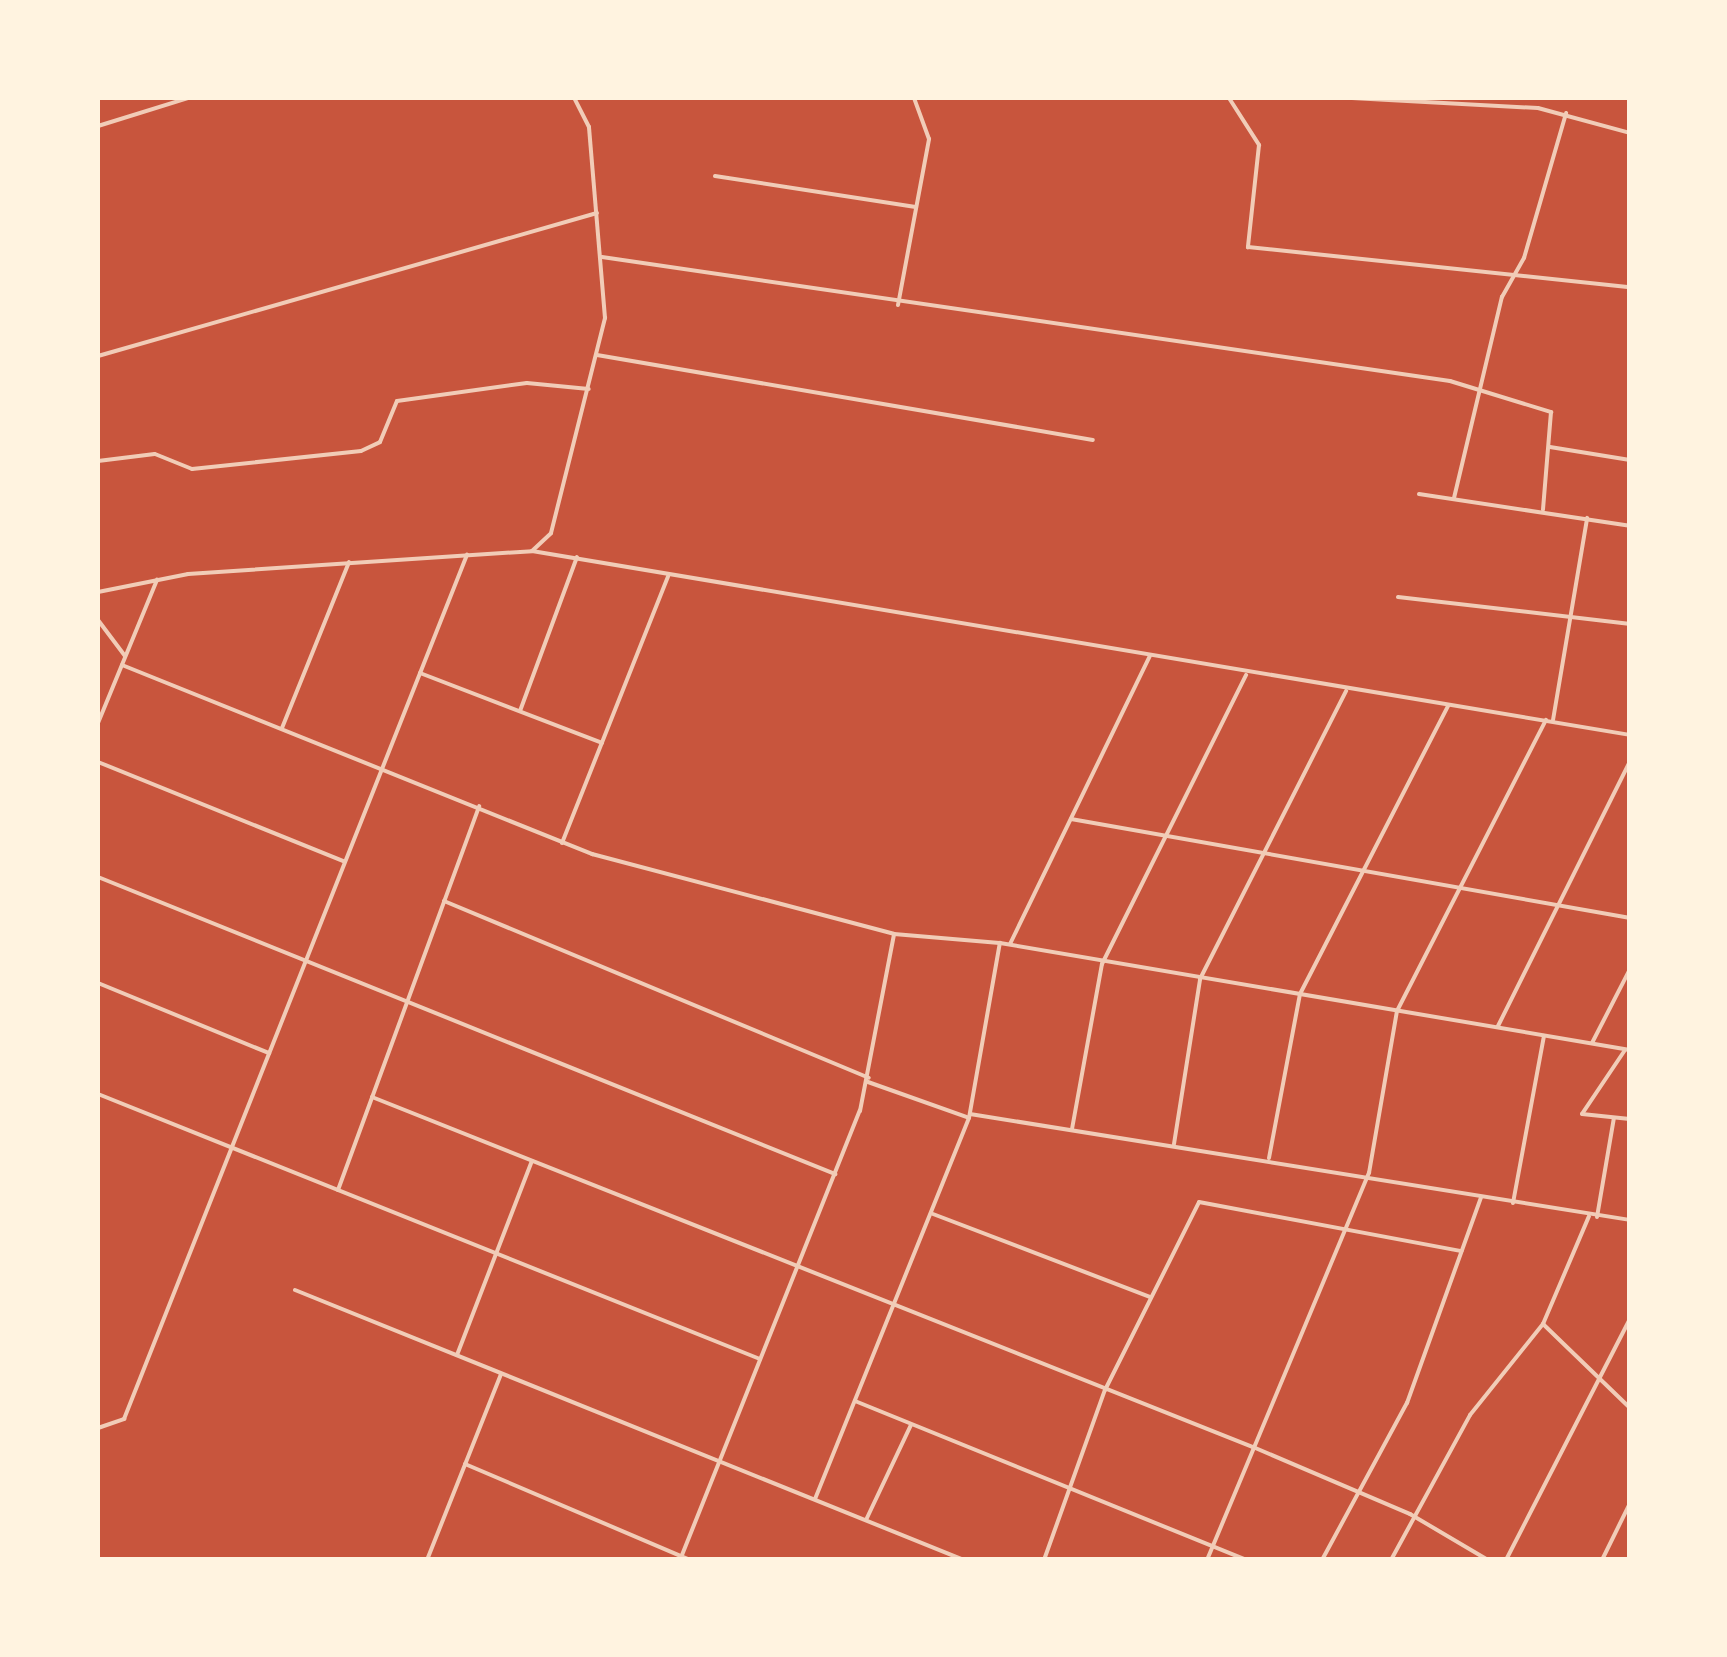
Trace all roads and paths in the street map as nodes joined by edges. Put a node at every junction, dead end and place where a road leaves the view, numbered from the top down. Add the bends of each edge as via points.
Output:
1 (188, 98) edge
2 (574, 98) edge
3 (914, 98) edge
4 (1228, 98) edge
5 (1352, 98) edge
6 (1476, 101) edge
7 (1566, 113) junction
8 (98, 126) edge
9 (1630, 132) edge
10 (714, 176) dead end
11 (916, 207) junction
12 (596, 213) junction
13 (602, 257) junction
14 (1514, 273) junction
15 (1630, 287) edge
16 (898, 305) junction
17 (597, 354) junction
18 (98, 356) edge
19 (589, 389) junction
20 (1474, 395) junction
21 (1093, 440) dead end
22 (1550, 447) junction
23 (1630, 460) edge
24 (98, 461) edge
25 (1419, 494) dead end
26 (1454, 498) junction
27 (1543, 510) junction
28 (1588, 518) junction
29 (1630, 526) edge
30 (532, 552) junction
31 (467, 555) junction
32 (578, 557) junction
33 (349, 562) junction
34 (668, 576) junction
35 (157, 579) junction
36 (98, 592) edge
37 (1398, 597) dead end
38 (1571, 616) junction
39 (98, 620) edge
40 (1630, 624) edge
41 (126, 656) junction
42 (1150, 656) junction
43 (122, 665) junction
44 (420, 672) junction
45 (1246, 675) junction
46 (1346, 691) junction
47 (1448, 706) junction
48 (520, 711) junction
49 (1550, 720) junction
50 (98, 724) edge
51 (282, 728) junction
52 (1630, 735) edge
53 (603, 743) junction
54 (98, 762) edge
55 (1630, 762) edge
56 (382, 767) junction
57 (479, 806) junction
58 (1071, 819) junction
59 (1166, 836) junction
60 (562, 843) junction
61 (1264, 852) junction
62 (345, 862) junction
63 (1363, 871) junction
64 (98, 877) edge
65 (1461, 887) junction
66 (444, 901) junction
67 (1558, 905) junction
68 (1630, 918) edge
69 (894, 934) junction
70 (1000, 943) junction
71 (1010, 944) junction
72 (306, 961) junction
73 (1102, 964) junction
74 (1630, 969) edge
75 (1200, 979) junction
76 (98, 982) edge
77 (1300, 994) junction
78 (407, 1002) junction
79 (1398, 1012) junction
80 (1498, 1026) junction
81 (1544, 1034) junction
82 (1592, 1043) junction
83 (1628, 1049) edge
84 (269, 1052) junction
85 (869, 1080) junction
86 (98, 1094) edge
87 (372, 1098) junction
88 (969, 1116) junction
89 (1614, 1117) junction
90 (1630, 1118) edge
91 (1072, 1129) junction
92 (1174, 1144) junction
93 (232, 1148) junction
94 (1269, 1158) junction
95 (532, 1161) junction
96 (1369, 1173) junction
97 (835, 1174) junction
98 (338, 1190) junction
99 (1481, 1198) junction
100 (1514, 1203) junction
101 (933, 1214) junction
102 (1589, 1216) junction
103 (1597, 1217) junction
104 (1630, 1220) edge
105 (1344, 1228) junction
106 (1461, 1251) junction
107 (496, 1253) junction
108 (797, 1267) junction
109 (295, 1290) dead end
110 (1150, 1298) junction
111 (893, 1308) junction
112 (1630, 1318) edge
113 (1543, 1324) junction
114 (457, 1355) junction
115 (760, 1359) junction
116 (1596, 1372) junction
117 (502, 1373) junction
118 (1106, 1390) junction
119 (855, 1401) junction
120 (1630, 1408) edge
121 (912, 1424) junction
122 (98, 1428) edge
123 (1253, 1447) junction
124 (720, 1458) junction
125 (465, 1464) junction
126 (1073, 1488) junction
127 (1363, 1493) junction
128 (814, 1500) junction
129 (1630, 1503) edge
130 (1410, 1514) junction
131 (866, 1520) junction
132 (1213, 1543) junction
133 (937, 1549) junction
134 (680, 1558) edge
135 (427, 1560) edge
136 (690, 1560) edge
137 (932, 1560) edge
138 (964, 1560) edge
139 (1044, 1560) edge
140 (1207, 1560) edge
141 (1247, 1560) edge
142 (1322, 1560) edge
143 (1391, 1560) edge
144 (1488, 1560) edge
145 (1506, 1560) edge
146 (1602, 1560) edge

1 - 8 street
2 - 12 street via 590,126
3 - 11 street via 928,139
4 - 14 street via 1258,138 1248,247
5 - 6 street
6 - 7 street
7 - 9 street
7 - 14 street
10 - 11 street
11 - 16 street
12 - 13 street
12 - 18 street
13 - 16 street
13 - 17 street
14 - 15 street
14 - 20 street
16 - 20 street via 1429,376
17 - 19 street
17 - 21 street
19 - 24 street via 527,383 398,401 380,442 361,451 192,469 154,454
19 - 30 street via 551,533
20 - 22 street via 1551,412
20 - 26 street
22 - 23 street
22 - 27 street
25 - 26 street
26 - 27 street
27 - 28 street
28 - 29 street
28 - 38 street
30 - 31 street
30 - 32 street
31 - 33 street
31 - 44 street
32 - 34 street
32 - 48 street
33 - 35 street
33 - 51 street
34 - 42 street
34 - 53 street
35 - 36 street
35 - 41 street
37 - 38 street
38 - 40 street
38 - 49 street
39 - 41 street
41 - 43 street
42 - 45 street
42 - 58 street
43 - 50 street
43 - 51 street
44 - 48 street
44 - 56 street
45 - 46 street
45 - 59 street
46 - 47 street
46 - 61 street
47 - 49 street
47 - 63 street
48 - 53 street
49 - 52 street
49 - 65 street
51 - 56 street
53 - 60 street
54 - 62 street
55 - 67 street
56 - 57 street
56 - 62 street
57 - 60 street
57 - 66 street
58 - 59 street
58 - 71 street
59 - 61 street
59 - 73 street
60 - 69 street
61 - 63 street
61 - 75 street
62 - 72 street
63 - 65 street
63 - 77 street
64 - 72 street
65 - 67 street
65 - 79 street
66 - 78 street
66 - 85 street
67 - 68 street
67 - 80 street
69 - 70 street
69 - 85 street
70 - 71 street
70 - 88 street
71 - 73 street
72 - 78 street
72 - 84 street
73 - 75 street
73 - 91 street
74 - 82 street
75 - 77 street
75 - 92 street
76 - 84 street
77 - 79 street
77 - 94 street
78 - 87 street
78 - 97 street
79 - 80 street
79 - 96 street
80 - 81 street
81 - 82 street
81 - 100 street
82 - 83 street
83 - 89 street via 1582,1114
84 - 93 street
85 - 88 street
85 - 97 street
86 - 93 street
87 - 95 street
87 - 98 street
88 - 91 street
88 - 101 street
89 - 90 street
89 - 103 street
91 - 92 street
92 - 94 street
93 - 98 street
93 - 122 street via 124,1419
94 - 96 street
95 - 107 street
95 - 108 street
96 - 99 street
96 - 105 street
97 - 108 street
98 - 107 street
99 - 100 street
99 - 106 street
100 - 102 street
101 - 110 street
101 - 111 street
102 - 103 street
102 - 113 street
103 - 104 street
105 - 106 street
105 - 110 street via 1198,1202
105 - 123 street
106 - 127 street
107 - 114 street
107 - 115 street
108 - 111 street
108 - 115 street
109 - 114 street
110 - 118 street
111 - 118 street
111 - 119 street
112 - 116 street
113 - 116 street
113 - 130 street via 1470,1415
114 - 117 street
115 - 124 street
116 - 120 street
116 - 145 street
117 - 124 street
117 - 125 street
118 - 123 street
118 - 126 street
119 - 121 street
119 - 128 street
121 - 126 street
121 - 131 street
123 - 127 street
123 - 132 street
124 - 128 street
124 - 134 street
125 - 134 street
125 - 135 street
126 - 132 street
126 - 139 street
127 - 130 street
127 - 142 street
128 - 131 street
129 - 146 street
130 - 143 street
130 - 144 street
131 - 133 street
132 - 140 street
132 - 141 street
133 - 137 street
133 - 138 street
134 - 136 street

